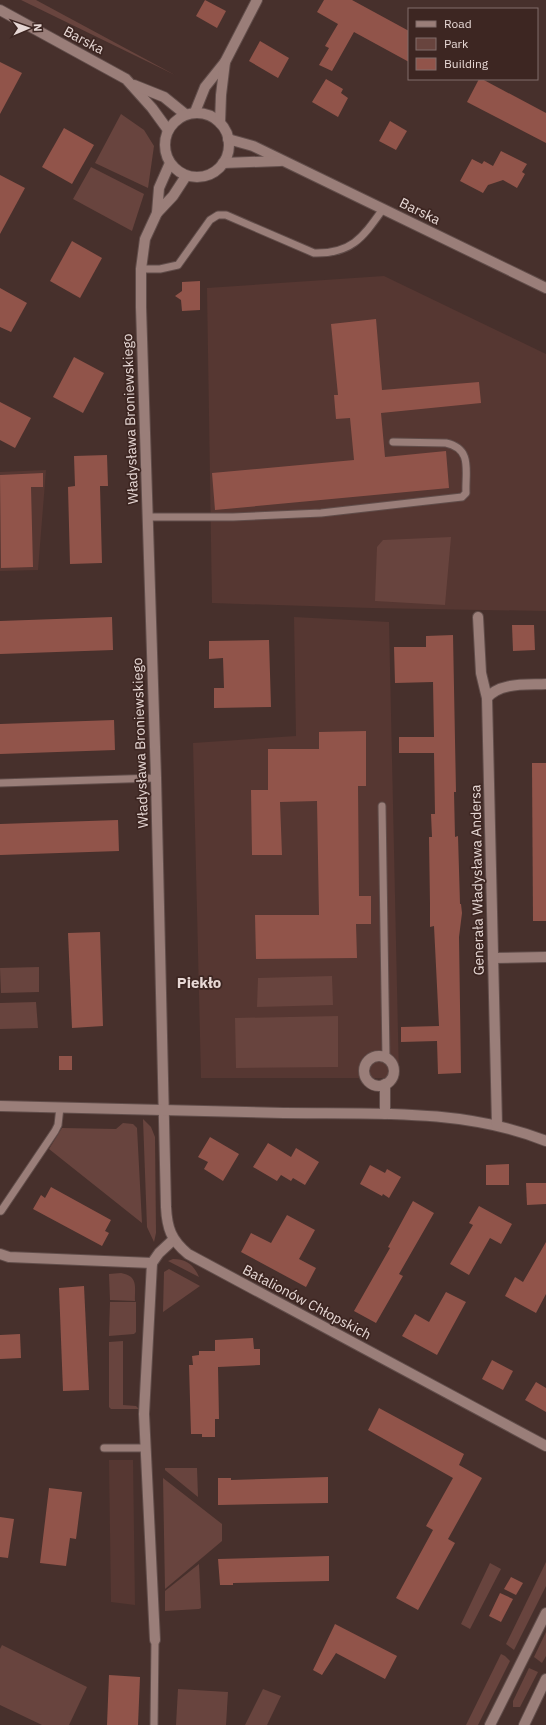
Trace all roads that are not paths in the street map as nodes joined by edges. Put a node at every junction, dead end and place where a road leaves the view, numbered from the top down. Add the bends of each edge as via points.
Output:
1 (257, 0) edge
2 (0, 10) edge
3 (225, 62) junction
4 (132, 84) junction
5 (190, 113) junction
6 (220, 123) junction
7 (168, 130) junction
8 (228, 139) junction
9 (280, 161) junction
10 (170, 163) junction
11 (223, 163) junction
12 (186, 176) junction
13 (383, 209) junction
14 (157, 213) junction
15 (141, 268) junction
16 (546, 288) edge
17 (393, 442) dead end
18 (147, 517) junction
19 (478, 617) dead end
20 (546, 684) edge
21 (486, 698) junction
22 (156, 778) junction
23 (0, 783) edge
24 (382, 806) dead end
25 (546, 957) edge
26 (493, 958) junction
27 (386, 1058) junction
28 (385, 1084) junction
29 (0, 1106) edge
30 (60, 1108) junction
31 (164, 1110) junction
32 (385, 1114) junction
33 (497, 1125) junction
34 (546, 1141) edge
35 (1, 1211) edge
36 (173, 1240) junction
37 (0, 1254) edge
38 (152, 1263) junction
39 (546, 1446) edge
40 (104, 1448) dead end
41 (146, 1448) junction
42 (546, 1613) edge
43 (155, 1640) joint
44 (546, 1679) edge
45 (154, 1725) edge
46 (490, 1725) edge
47 (524, 1725) edge

1 - 3 street
2 - 4 street, Barska
3 - 5 street via 205,87
3 - 6 street
4 - 5 street, Barska via 164,97
4 - 7 street, Barska
5 - 6 street via 206,113
5 - 7 street via 176,119
6 - 8 street
7 - 10 street via 164,145
8 - 9 street, Barska via 253,146
8 - 11 street via 229,150
9 - 11 street, Barska
9 - 13 street, Barska
10 - 12 street
10 - 14 street, Władysława Broniewskiego via 159,188
11 - 12 street via 208,175
12 - 14 street, Władysława Broniewskiego via 173,196
13 - 15 lane via 363,236 340,250 325,253 314,253 226,215 218,216 210,220 178,265 160,269
13 - 16 street, Barska
14 - 15 street, Władysława Broniewskiego via 145,239
15 - 18 street, Władysława Broniewskiego
17 - 18 lane via 446,443 462,449 465,456 466,493 462,497 321,513
18 - 22 street, Władysława Broniewskiego
19 - 21 street, Generała Władysława Andersa via 481,673
20 - 21 street via 506,686 492,691
21 - 26 street, Generała Władysława Andersa
22 - 23 lane
22 - 31 street, Władysława Broniewskiego
24 - 27 lane
25 - 26 street
26 - 33 street, Generała Władysława Andersa
27 - 28 street via 393,1064 394,1074
27 - 28 street via 372,1057 364,1070 371,1083 380,1086
28 - 32 street
29 - 30 street
30 - 31 street
30 - 35 lane via 55,1131
31 - 32 street
31 - 36 street via 166,1206
32 - 33 street
33 - 34 street via 522,1131
36 - 38 street
36 - 39 street, Batalionów Chłopskich via 195,1258
37 - 38 street via 9,1257
38 - 41 street via 144,1414
40 - 41 lane
41 - 43 street
42 - 46 street
43 - 45 lane
44 - 47 street

